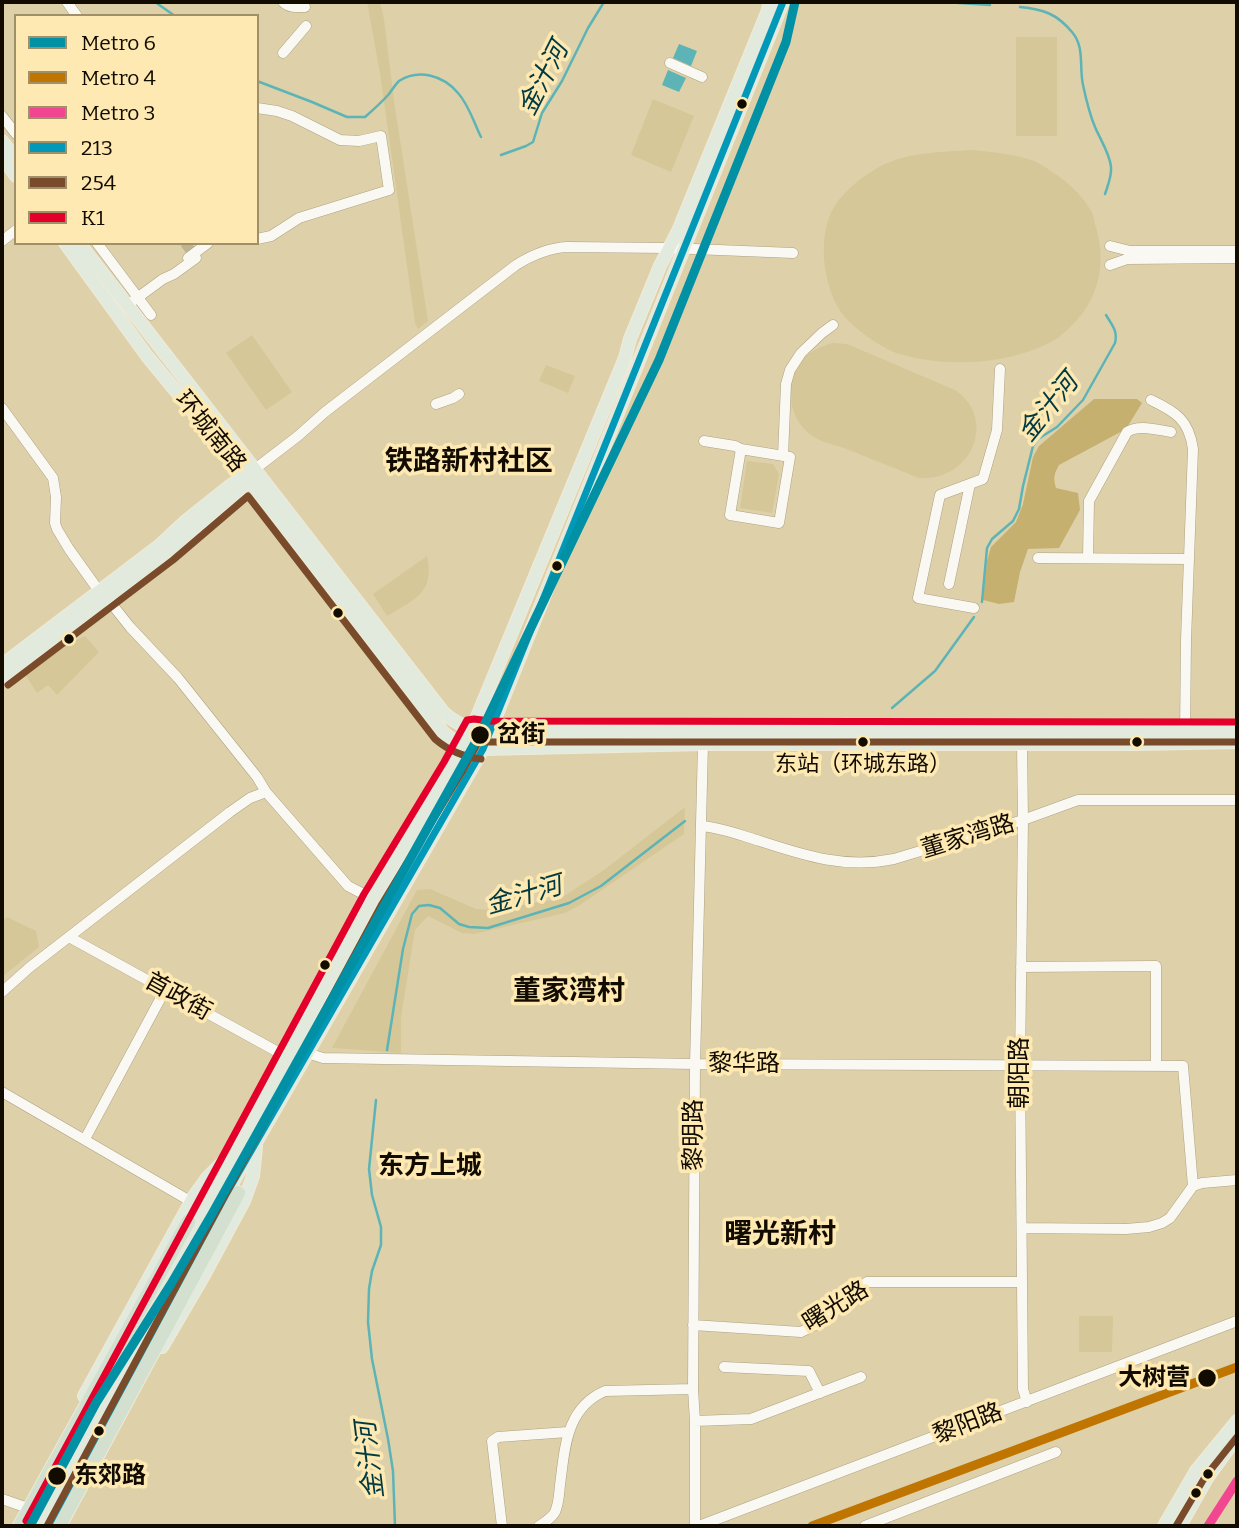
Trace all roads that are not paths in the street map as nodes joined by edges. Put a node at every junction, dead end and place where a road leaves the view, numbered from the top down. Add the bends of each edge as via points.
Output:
1 (283, 2) edge
2 (770, 2) edge
3 (783, 2) edge
4 (305, 7) dead end
5 (306, 26) dead end
6 (283, 53) dead end
7 (670, 63) dead end
8 (702, 77) dead end
9 (259, 108) edge
10 (2, 116) edge
11 (14, 132) edge
12 (2, 141) edge
13 (14, 156) edge
14 (2, 157) edge
15 (14, 173) edge
16 (259, 239) edge
17 (66, 245) edge
18 (81, 245) edge
19 (98, 245) edge
20 (205, 245) edge
21 (1110, 246) dead end
22 (683, 250) junction
23 (668, 251) junction
24 (1237, 251) edge
25 (793, 253) dead end
26 (196, 258) dead end
27 (1237, 258) edge
28 (1110, 265) dead end
29 (163, 279) junction
30 (133, 301) junction
31 (151, 315) dead end
32 (833, 325) dead end
33 (1000, 369) dead end
34 (459, 394) dead end
35 (1151, 400) dead end
36 (436, 404) dead end
37 (2, 408) edge
38 (1171, 432) dead end
39 (704, 441) dead end
40 (741, 449) junction
41 (783, 456) junction
42 (252, 475) junction
43 (970, 484) junction
44 (1038, 558) dead end
45 (1088, 558) junction
46 (1189, 559) junction
47 (949, 583) dead end
48 (103, 594) junction
49 (974, 608) dead end
50 (2, 665) edge
51 (2, 677) edge
52 (473, 729) junction
53 (489, 732) junction
54 (1237, 732) edge
55 (1185, 733) junction
56 (1237, 743) edge
57 (703, 744) junction
58 (1022, 744) junction
59 (466, 746) junction
60 (483, 749) junction
61 (267, 792) junction
62 (1237, 800) edge
63 (1023, 820) junction
64 (702, 826) junction
65 (373, 899) junction
66 (69, 937) junction
67 (1021, 967) junction
68 (165, 990) junction
69 (2, 992) edge
70 (307, 1053) junction
71 (286, 1057) junction
72 (695, 1064) junction
73 (1020, 1066) junction
74 (1156, 1066) junction
75 (2, 1092) edge
76 (255, 1133) junction
77 (85, 1139) junction
78 (1237, 1180) edge
79 (1192, 1186) junction
80 (238, 1193) joint
81 (190, 1201) junction
82 (188, 1222) joint
83 (1021, 1228) junction
84 (1022, 1282) junction
85 (1237, 1321) edge
86 (693, 1325) junction
87 (724, 1367) dead end
88 (861, 1377) dead end
89 (693, 1389) junction
90 (820, 1393) junction
91 (1027, 1402) junction
92 (695, 1421) junction
93 (1237, 1421) edge
94 (568, 1432) junction
95 (1237, 1437) edge
96 (1056, 1452) dead end
97 (2, 1499) edge
98 (25, 1507) junction
99 (38, 1525) edge
100 (14, 1526) edge
101 (20, 1526) edge
102 (59, 1526) edge
103 (66, 1526) edge
104 (502, 1526) edge
105 (539, 1526) edge
106 (697, 1526) edge
107 (865, 1526) edge
108 (1164, 1526) edge
109 (1180, 1526) edge

1 - 4 street
2 - 23 main road
3 - 22 main road
5 - 6 street
7 - 8 street
9 - 16 street via 292,116 340,140 381,136 389,190 299,218
10 - 11 street
12 - 13 main road
14 - 15 main road
17 - 42 main road, 环城南路 via 147,356
18 - 30 main road, 环城南路
19 - 30 street
20 - 29 street
21 - 24 street via 1130,251
22 - 23 street
22 - 25 street
22 - 53 main road
23 - 42 street via 563,247 527,258 326,412
23 - 52 main road
26 - 29 street
27 - 28 street via 1126,260
29 - 30 street
30 - 31 street
30 - 42 main road, 环城南路
32 - 41 street via 789,370
33 - 43 street via 997,430 983,480
34 - 36 street
35 - 46 street via 1179,416 1191,436
37 - 48 street via 52,478 57,529
38 - 45 street via 1140,428 1127,432 1088,501
39 - 40 street
40 - 41 street
40 - 41 street via 730,515 779,523 790,457
42 - 48 main road via 187,520
42 - 52 main road, 环城南路 via 444,713
42 - 59 main road, 环城南路 via 443,732
43 - 47 street
43 - 49 street via 940,495 918,598
44 - 45 street
45 - 46 street
46 - 55 street
48 - 50 main road
48 - 51 main road
48 - 61 street via 178,678
52 - 53 main road, 环城南路
52 - 59 main road
53 - 55 main road, 环城南路
53 - 60 main road
54 - 55 main road, 环城南路
56 - 58 main road
57 - 58 main road
57 - 60 main road
57 - 64 street, 黎明路
58 - 63 street, 朝阳路
59 - 60 main road
59 - 65 main road
60 - 70 main road
61 - 65 street via 348,886
61 - 66 street via 230,812
62 - 63 street, 董家湾路 via 1087,799
63 - 64 street, 董家湾路 via 894,859 853,863 802,855
63 - 67 street, 朝阳路
64 - 72 street, 黎明路
65 - 71 main road
66 - 68 street, 首政街
66 - 69 street
67 - 73 street, 朝阳路
67 - 74 street via 1156,966
68 - 71 street, 首政街
68 - 77 street
70 - 72 street, 黎华路 via 323,1058
70 - 76 main road
71 - 76 main road
72 - 73 street, 黎华路
72 - 86 street, 黎明路
73 - 74 street, 黎华路
73 - 83 street, 朝阳路
74 - 79 street, 黎华路 via 1183,1066
75 - 77 street
76 - 80 main road
76 - 81 main road via 207,1178
76 - 82 main road via 199,1199
76 - 99 main road
76 - 99 main road via 225,1196
76 - 103 main road via 251,1184 244,1201
77 - 81 street
78 - 79 street
79 - 83 street via 1170,1218 1149,1227
80 - 102 highway
81 - 98 main road
82 - 101 highway
83 - 84 street, 朝阳路
84 - 86 street, 曙光路 via 867,1282 825,1320 801,1332
84 - 91 street, 朝阳路
85 - 91 street, 黎阳路
86 - 89 street, 黎明路
87 - 90 street via 809,1371
88 - 90 street
89 - 92 street, 黎明路
89 - 94 street via 606,1391 585,1404
90 - 92 street via 751,1419
91 - 106 street, 黎阳路
92 - 106 street, 黎明路
93 - 108 main road via 1196,1471
94 - 104 street via 492,1441
94 - 105 street via 558,1502 554,1514
95 - 109 main road
96 - 107 street
97 - 98 street
98 - 100 main road

